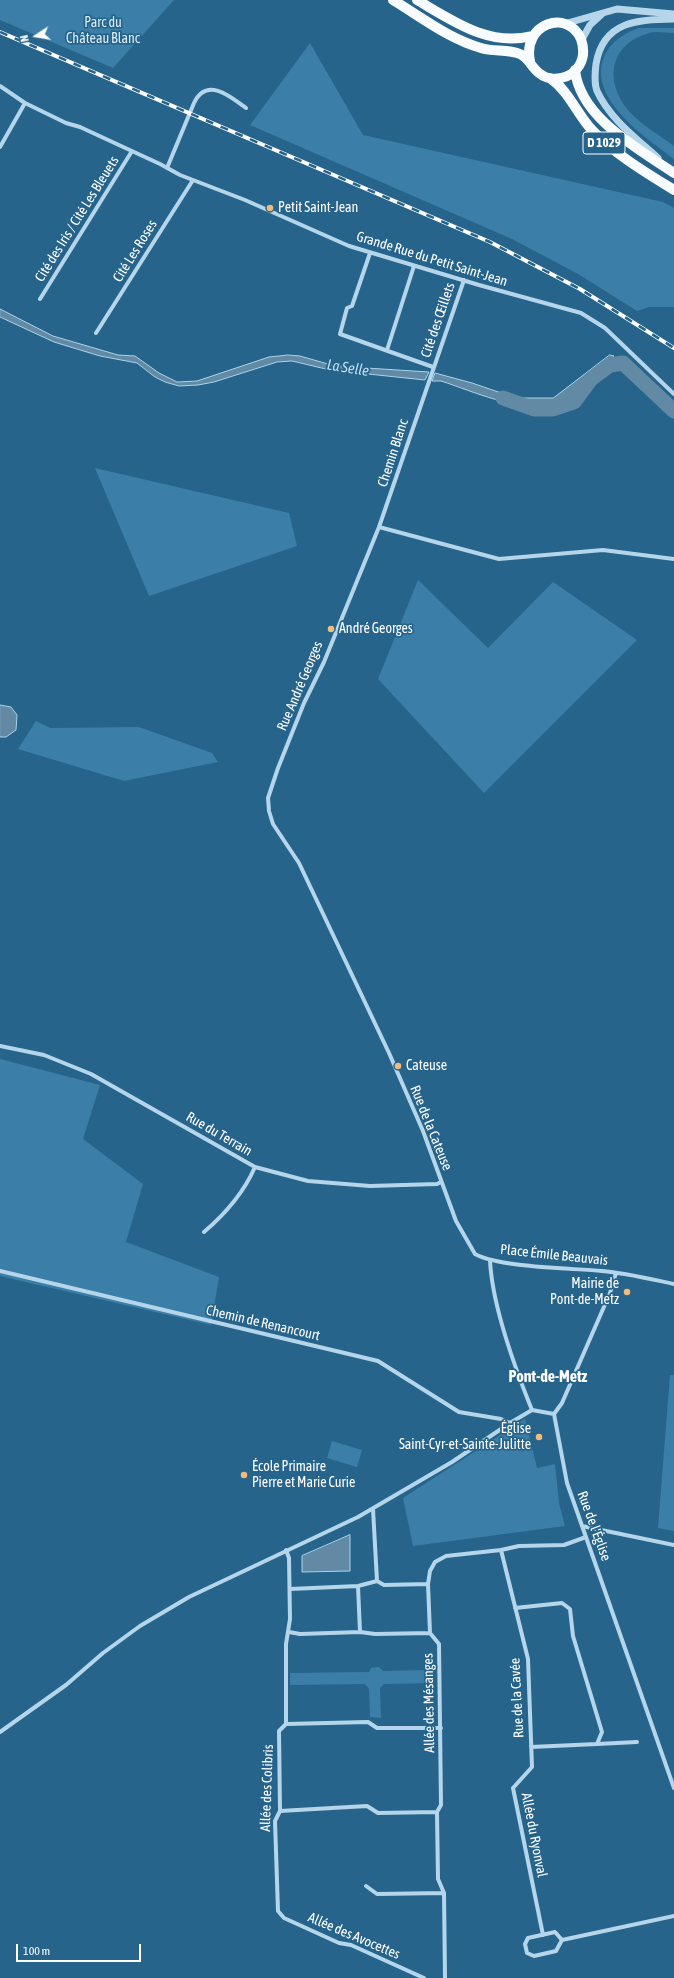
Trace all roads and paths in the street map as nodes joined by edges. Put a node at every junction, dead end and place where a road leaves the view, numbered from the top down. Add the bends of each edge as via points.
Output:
1 (393, 0) edge
2 (417, 0) edge
3 (602, 14) junction
4 (674, 14) edge
5 (674, 19) edge
6 (564, 24) junction
7 (532, 36) junction
8 (582, 41) junction
9 (530, 61) junction
10 (575, 70) junction
11 (550, 78) junction
12 (0, 86) edge
13 (25, 102) junction
14 (246, 108) dead end
15 (0, 147) edge
16 (132, 151) junction
17 (167, 168) junction
18 (674, 173) edge
19 (193, 180) junction
20 (674, 190) edge
21 (370, 253) junction
22 (414, 266) junction
23 (464, 280) junction
24 (40, 299) dead end
25 (96, 333) dead end
26 (386, 350) junction
27 (432, 369) junction
28 (674, 394) edge
29 (379, 527) junction
30 (674, 559) edge
31 (269, 811) joint
32 (0, 1046) edge
33 (255, 1167) junction
34 (441, 1182) junction
35 (204, 1232) dead end
36 (490, 1260) junction
37 (0, 1271) edge
38 (616, 1273) junction
39 (674, 1284) edge
40 (532, 1410) junction
41 (554, 1414) junction
42 (510, 1423) junction
43 (373, 1509) junction
44 (582, 1526) junction
45 (586, 1537) junction
46 (674, 1545) edge
47 (286, 1550) junction
48 (501, 1550) junction
49 (376, 1581) junction
50 (428, 1584) junction
51 (358, 1586) junction
52 (290, 1589) junction
53 (515, 1608) junction
54 (289, 1632) junction
55 (360, 1632) junction
56 (430, 1633) junction
57 (286, 1724) junction
58 (441, 1728) junction
59 (0, 1732) edge
60 (636, 1742) dead end
61 (597, 1744) junction
62 (531, 1747) junction
63 (674, 1788) edge
64 (280, 1811) junction
65 (437, 1812) junction
66 (366, 1886) dead end
67 (444, 1893) junction
68 (278, 1911) joint
69 (674, 1916) edge
70 (542, 1935) junction
71 (562, 1940) junction
72 (424, 1978) edge
73 (446, 1978) edge

1 - 9 main road via 461,40 482,48 519,53
2 - 7 main road via 480,34 496,38
3 - 4 street via 617,9
3 - 6 street
3 - 8 street via 590,25
5 - 18 street via 650,19 622,26 606,39 598,53 595,74 596,90 608,110
6 - 7 main road via 542,26
6 - 8 main road via 574,30
7 - 9 main road via 528,48
8 - 10 main road via 583,53
9 - 11 main road via 539,73
10 - 11 main road via 564,77
10 - 18 main road, D 1029 via 588,103 607,126
11 - 20 main road, D 1029 via 560,86 604,143
12 - 13 street, Grande Rue du Petit Saint-Jean
13 - 15 street
13 - 16 street, Grande Rue du Petit Saint-Jean via 66,123
14 - 17 street via 218,90 200,95 194,103
16 - 17 street, Grande Rue du Petit Saint-Jean
16 - 24 street, Cité des Iris / Cité Les Bleuets
17 - 19 street, Grande Rue du Petit Saint-Jean
19 - 21 street, Grande Rue du Petit Saint-Jean
19 - 25 street, Cité Les Roses
21 - 22 street, Grande Rue du Petit Saint-Jean
21 - 26 street, Cité des Œillets via 352,306 347,308 340,334
22 - 23 street, Grande Rue du Petit Saint-Jean
22 - 26 street
23 - 27 street, Cité des Œillets
23 - 28 street, Grande Rue du Petit Saint-Jean via 572,310 591,318 618,340
26 - 27 street, Cité des Œillets
27 - 29 street, Chemin Blanc
29 - 30 street via 499,559 602,550
29 - 31 street, Rue André Georges via 278,768 268,798
31 - 34 street, Rue de la Cateuse via 279,836 299,863 389,1053 423,1131
32 - 33 street, Rue du Terrain via 44,1055 91,1074
33 - 34 street, Rue du Terrain via 316,1181 370,1186
33 - 35 street via 219,1219
34 - 36 street, Rue de la Cateuse via 456,1221 470,1247 475,1254
36 - 38 street, Place Émile Beauvais
36 - 40 street via 492,1286 523,1389
37 - 42 street, Chemin de Renancourt via 378,1361 459,1412 502,1419
38 - 39 street, Place Émile Beauvais
38 - 41 street via 607,1300 562,1402
40 - 41 street
40 - 42 street
41 - 44 street, Rue de l'Église via 567,1483
42 - 43 street via 452,1462
43 - 47 street
43 - 49 street
44 - 45 street, Rue de l'Église
44 - 46 street
45 - 48 street, Allée des Mésanges via 564,1545 519,1546
45 - 63 street, Rue de l'Église
47 - 52 street, Allée des Colibris via 289,1558
47 - 59 street via 189,1597 140,1626 66,1685
48 - 50 street, Allée des Mésanges via 446,1556 435,1562 430,1571
48 - 53 street, Rue de la Cavée
49 - 50 street via 384,1585
49 - 51 street
50 - 56 street, Allée des Mésanges
51 - 52 street
51 - 55 street
52 - 54 street, Allée des Colibris
53 - 61 street via 562,1603 570,1609 573,1636 602,1732
53 - 62 street, Rue de la Cavée via 528,1659
54 - 55 street
54 - 57 street, Allée des Colibris via 286,1644
55 - 56 street
56 - 58 street, Allée des Mésanges via 439,1644
57 - 58 street via 368,1722 377,1728
57 - 64 street, Allée des Colibris via 279,1731
58 - 65 street, Allée des Mésanges via 441,1805
60 - 61 street, Rue de la Cavée
61 - 62 street, Rue de la Cavée
62 - 70 street, Allée du Ryonval via 532,1767 513,1788
64 - 65 street via 367,1806 378,1813
64 - 68 street, Allée des Colibris via 275,1821
65 - 67 street, Allée des Mésanges via 438,1878
66 - 67 street via 377,1894
67 - 73 street, Allée des Mésanges
68 - 72 street, Allée des Avocettes via 284,1918
69 - 71 street
70 - 71 street via 555,1932
70 - 71 street via 528,1938 525,1944 527,1953 534,1956 556,1950

